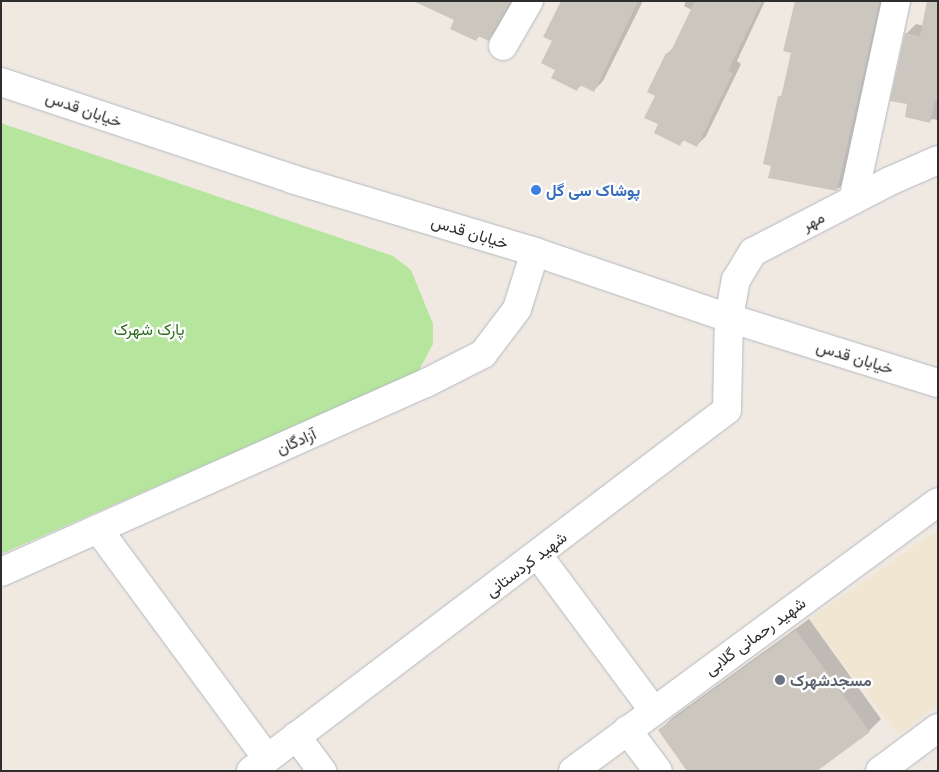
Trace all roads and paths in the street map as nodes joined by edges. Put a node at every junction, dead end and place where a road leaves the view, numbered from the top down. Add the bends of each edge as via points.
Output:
1 (529, 1) edge
2 (896, 1) edge
3 (503, 46) dead end
4 (1, 82) edge
5 (938, 160) edge
6 (853, 200) junction
7 (534, 252) junction
8 (729, 318) junction
9 (938, 383) edge
10 (938, 502) edge
11 (98, 530) junction
12 (538, 555) junction
13 (1, 572) edge
14 (654, 711) junction
15 (938, 728) edge
16 (628, 730) junction
17 (296, 736) junction
18 (259, 765) edge
19 (322, 771) edge
20 (573, 771) edge
21 (658, 771) edge
22 (880, 771) edge

1 - 3 street
2 - 6 street
4 - 7 street, خیابان قدس via 292,179
5 - 6 street, مهر
6 - 8 street, مهر via 753,252 736,280
7 - 8 street, خیابان قدس
7 - 11 street, آزادگان via 517,309 482,354 418,387
8 - 9 street, خیابان قدس
8 - 12 street, شهید کردستانی via 727,410
10 - 14 street, شهید رحمانی گلابی
11 - 13 street, آزادگان
11 - 18 street
12 - 14 street
12 - 17 street, شهید کردستانی
14 - 16 street, شهید رحمانی گلابی
15 - 22 street
16 - 20 street, شهید رحمانی گلابی
16 - 21 street
17 - 18 street, شهید کردستانی
17 - 19 street

